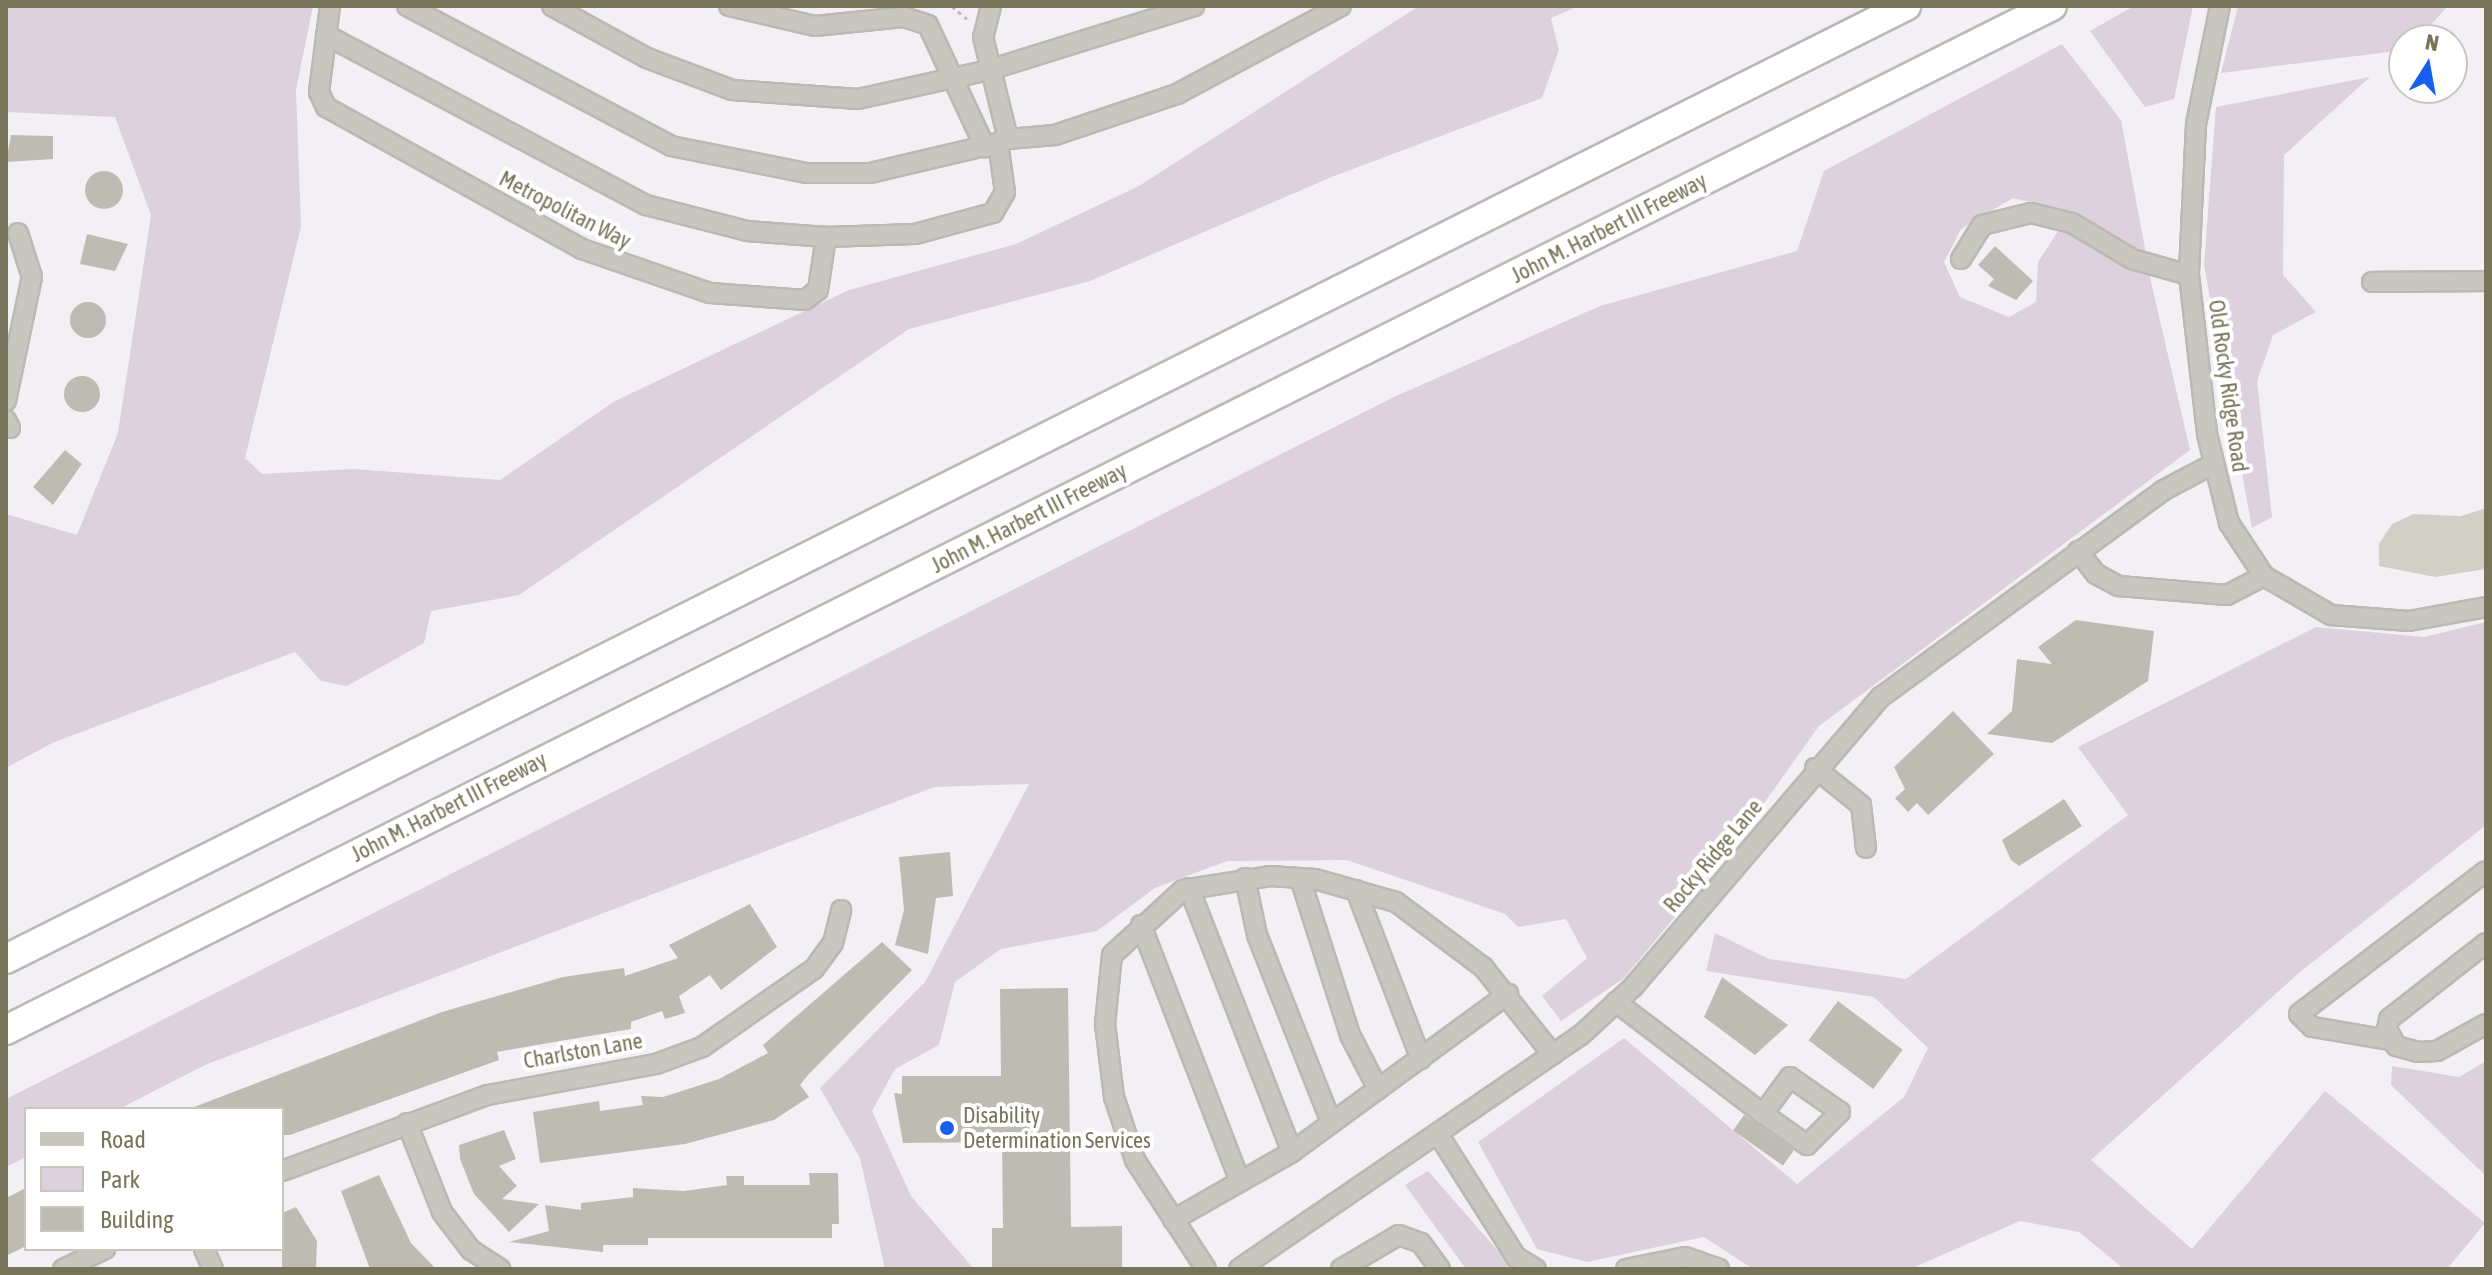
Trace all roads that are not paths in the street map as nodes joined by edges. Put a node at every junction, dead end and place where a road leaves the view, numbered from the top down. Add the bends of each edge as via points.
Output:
1 (330, 6) edge
2 (407, 6) edge
3 (552, 6) edge
4 (729, 6) edge
5 (991, 6) edge
6 (1194, 6) edge
7 (1341, 6) edge
8 (1906, 6) edge
9 (2052, 6) edge
10 (2220, 6) edge
11 (579, 12) edge
12 (326, 35) junction
13 (989, 70) junction
14 (958, 78) junction
15 (997, 143) junction
16 (18, 233) dead end
17 (826, 237) junction
18 (1961, 259) dead end
19 (2189, 275) junction
20 (2486, 281) edge
21 (2372, 282) dead end
22 (6, 401) edge
23 (2213, 464) junction
24 (2078, 551) junction
25 (2264, 576) junction
26 (2486, 607) edge
27 (1815, 768) junction
28 (1866, 848) dead end
29 (2486, 871) edge
30 (1245, 878) junction
31 (1300, 878) junction
32 (1189, 888) junction
33 (1356, 890) junction
34 (841, 910) dead end
35 (1141, 925) junction
36 (2486, 943) edge
37 (6, 959) edge
38 (1508, 994) junction
39 (1616, 1002) junction
40 (2486, 1024) edge
41 (6, 1030) edge
42 (2389, 1040) junction
43 (1553, 1055) junction
44 (1421, 1059) junction
45 (1378, 1089) junction
46 (1763, 1114) dead end
47 (1331, 1122) junction
48 (407, 1123) junction
49 (1438, 1134) junction
50 (1292, 1152) junction
51 (284, 1170) edge
52 (1240, 1181) junction
53 (1173, 1220) junction
54 (101, 1251) edge
55 (63, 1269) edge
56 (500, 1269) edge
57 (1206, 1269) edge
58 (1239, 1269) edge
59 (1341, 1269) edge
60 (1440, 1269) edge
61 (1536, 1269) edge
62 (1626, 1269) edge
63 (1719, 1269) edge

1 - 12 street, Metropolitan Way
2 - 15 street via 671,146 806,173 870,173
3 - 11 street
4 - 14 street via 815,26 904,17 928,25
5 - 13 street, Metropolitan Way via 984,25
6 - 13 street
7 - 15 street via 1177,94 1055,135
8 - 37 highway
9 - 41 highway, John M. Harbert III Freeway
10 - 19 street, Old Rocky Ridge Road via 2196,124
11 - 14 street via 647,58 732,90 858,99
12 - 17 street, Metropolitan Way via 646,205 747,231
12 - 17 street, Metropolitan Way via 319,92 326,107 634,271 710,293 805,300 818,290
13 - 14 street
13 - 15 street, Metropolitan Way
14 - 15 street
15 - 17 street, Metropolitan Way via 1005,192 993,213 915,234
16 - 22 street via 32,277
18 - 19 street via 1982,225 2031,213
19 - 23 street, Old Rocky Ridge Road
20 - 21 street
23 - 24 street, Rocky Ridge Lane
23 - 25 street, Old Rocky Ridge Road via 2239,544
24 - 25 street via 2096,574 2119,586 2227,595
24 - 27 street, Rocky Ridge Lane via 1920,663
25 - 26 street, Old Rocky Ridge Road via 2310,607 2354,620 2409,621
27 - 28 street via 1861,805
27 - 39 street, Rocky Ridge Lane
29 - 42 street via 2299,1014 2312,1027
30 - 31 street
30 - 32 street
30 - 47 street via 1257,935
31 - 33 street
31 - 45 street via 1350,1035
32 - 35 street
32 - 50 street
33 - 38 street via 1396,902 1449,936
33 - 44 street
34 - 48 street, Charlston Lane via 833,943 814,969 702,1047 656,1064 535,1082
35 - 52 street
35 - 53 street via 1112,955 1105,1024 1114,1097 1135,1160
36 - 42 street via 2389,1019
38 - 43 street
38 - 44 street
39 - 43 street, Rocky Ridge Lane
39 - 46 street
40 - 42 street via 2437,1051 2406,1051
43 - 49 street, Rocky Ridge Lane
44 - 45 street
45 - 47 street
47 - 50 street
48 - 51 street, Charlston Lane
48 - 56 street via 442,1212 471,1250
49 - 58 street, Rocky Ridge Lane
49 - 61 street via 1516,1257
50 - 52 street
52 - 53 street
53 - 57 street
54 - 55 street
59 - 60 street via 1399,1235 1421,1243
62 - 63 street via 1685,1257

